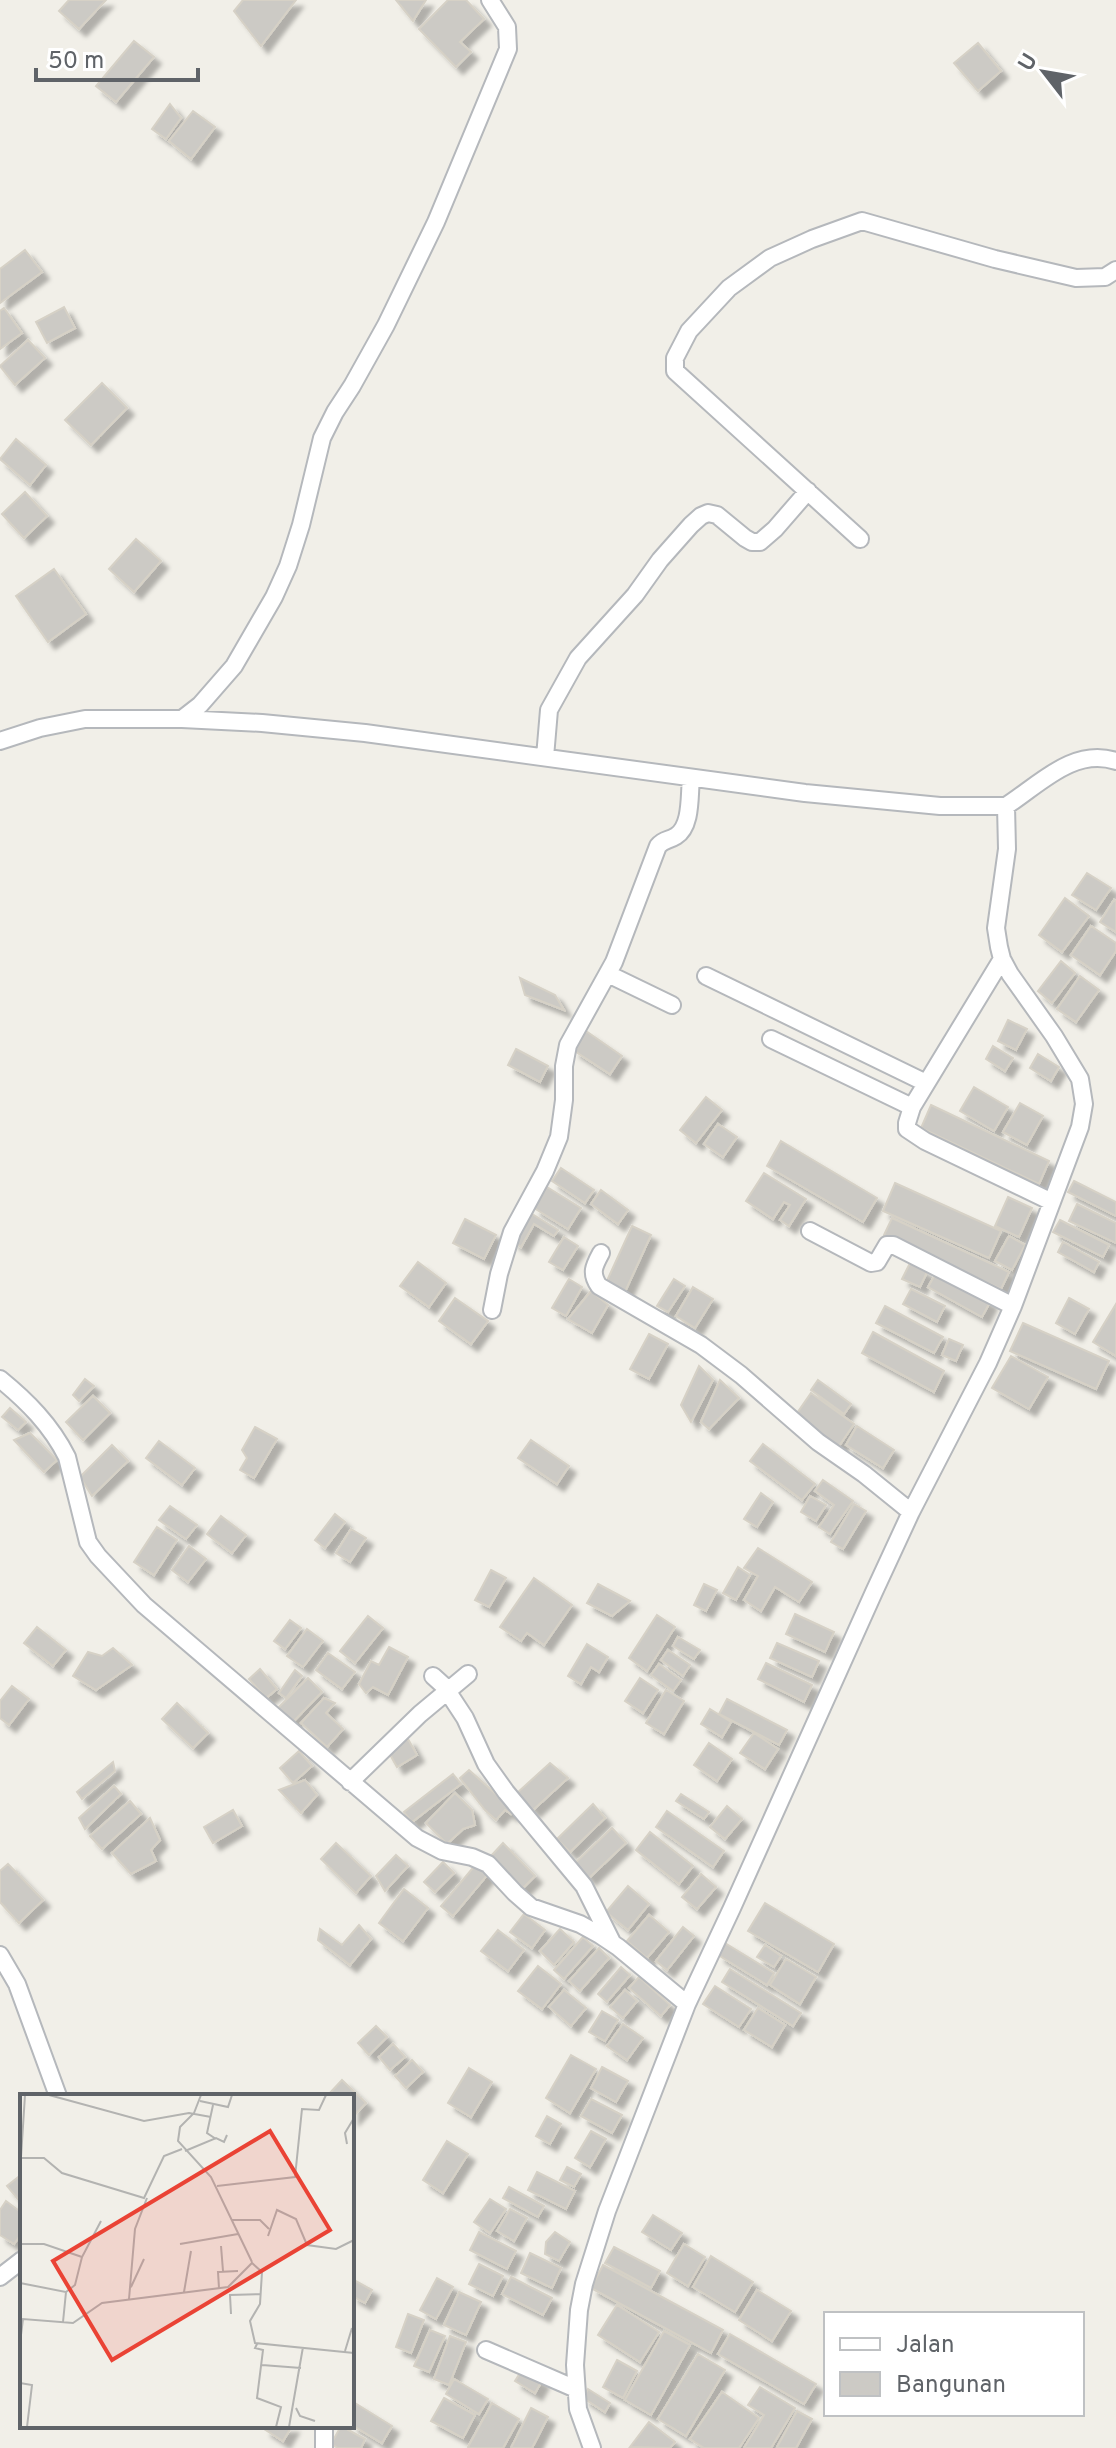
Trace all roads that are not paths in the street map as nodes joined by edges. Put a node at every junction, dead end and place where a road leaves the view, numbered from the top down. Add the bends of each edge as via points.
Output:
1 (490, 0) edge
2 (1116, 270) edge
3 (808, 491) junction
4 (860, 539) dead end
5 (182, 719) junction
6 (0, 741) edge
7 (545, 757) junction
8 (1116, 761) edge
9 (691, 779) junction
10 (1006, 806) junction
11 (1002, 959) junction
12 (608, 974) junction
13 (706, 976) dead end
14 (672, 1005) dead end
15 (771, 1039) dead end
16 (926, 1083) junction
17 (912, 1107) junction
18 (1052, 1202) junction
19 (810, 1231) dead end
20 (601, 1253) dead end
21 (1013, 1306) junction
22 (492, 1310) dead end
23 (0, 1379) edge
24 (911, 1512) junction
25 (468, 1674) dead end
26 (433, 1676) dead end
27 (447, 1691) junction
28 (350, 1782) junction
29 (612, 1943) junction
30 (0, 1955) edge
31 (687, 2004) junction
32 (57, 2094) edge
33 (20, 2262) edge
34 (0, 2277) edge
35 (486, 2350) dead end
36 (576, 2389) junction
37 (592, 2448) edge

1 - 5 street via 507,27 508,49 436,222 322,438 301,525 274,597 234,666
2 - 3 street via 1105,277 1076,278 862,221 770,258 749,273 689,331 675,358 675,371
3 - 4 street
3 - 7 street via 760,542 745,538 717,515 708,513 691,525 578,658 549,710
5 - 6 street via 85,719
5 - 7 street via 365,733
7 - 9 street
8 - 10 street via 1081,759
9 - 10 street via 940,806
9 - 12 street via 685,822 677,835 658,846
10 - 11 street via 1007,849 996,928
11 - 16 street
11 - 18 street via 1084,1092 1080,1127
12 - 14 street
12 - 22 street via 568,1045 559,1137 512,1232
13 - 16 street
15 - 17 street
16 - 17 street
17 - 18 street via 907,1129 914,1135
18 - 21 street
19 - 21 street via 871,1263 893,1245
20 - 24 street via 593,1269 599,1286 701,1345
21 - 24 street
23 - 28 street via 26,1400 62,1446 88,1542 98,1556 144,1605
24 - 31 street
25 - 27 street
26 - 27 street
27 - 28 street
27 - 29 street via 486,1764 584,1886
28 - 29 street via 424,1842 480,1859 531,1907 580,1924
29 - 31 street
30 - 32 street via 17,1984
31 - 36 street via 592,2251 579,2310
33 - 34 street
35 - 36 street
36 - 37 street

